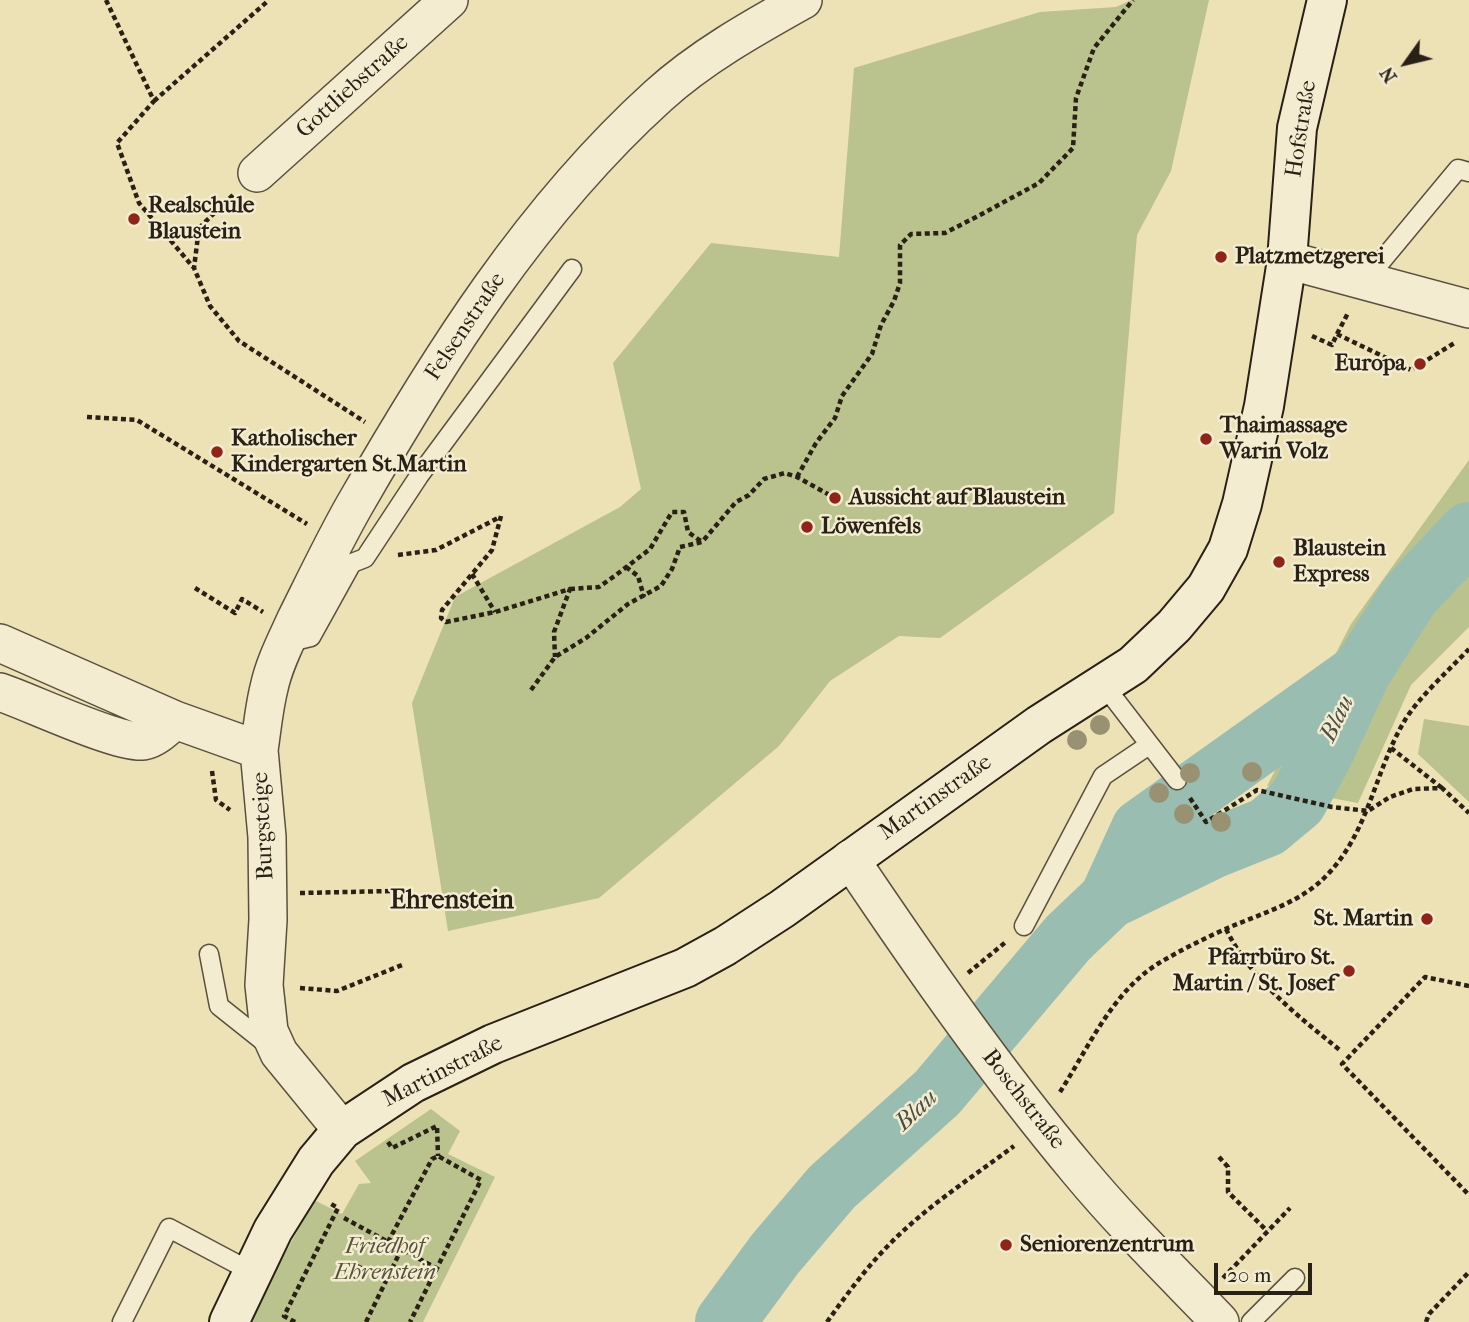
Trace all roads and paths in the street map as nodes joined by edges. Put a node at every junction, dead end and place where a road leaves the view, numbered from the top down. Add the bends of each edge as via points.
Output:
1 (106, 0) edge
2 (269, 0) edge
3 (449, 0) edge
4 (803, 0) edge
5 (1133, 0) edge
6 (1326, 0) edge
7 (154, 102) junction
8 (1469, 172) edge
9 (257, 173) joint
10 (1287, 260) junction
11 (194, 268) junction
12 (572, 269) dead end
13 (1365, 281) junction
14 (1464, 325) edge
15 (1332, 345) dead end
16 (88, 417) dead end
17 (392, 439) junction
18 (797, 477) junction
19 (835, 498) dead end
20 (702, 542) junction
21 (350, 550) junction
22 (626, 568) junction
23 (472, 574) junction
24 (195, 588) dead end
25 (570, 589) junction
26 (644, 597) junction
27 (242, 599) dead end
28 (495, 612) junction
29 (0, 643) edge
30 (1469, 649) edge
31 (555, 657) junction
32 (1103, 684) junction
33 (531, 690) dead end
34 (0, 692) edge
35 (175, 720) junction
36 (1149, 745) junction
37 (1391, 748) junction
38 (259, 750) junction
39 (1177, 780) dead end
40 (1442, 788) junction
41 (1193, 802) dead end
42 (1368, 811) junction
43 (1469, 813) edge
44 (850, 859) junction
45 (393, 891) dead end
46 (292, 893) dead end
47 (1024, 926) joint
48 (1226, 929) junction
49 (209, 954) dead end
50 (402, 965) dead end
51 (978, 966) dead end
52 (1469, 986) edge
53 (308, 988) dead end
54 (1341, 1051) dead end
55 (279, 1053) junction
56 (1030, 1111) junction
57 (342, 1130) junction
58 (387, 1140) dead end
59 (438, 1156) junction
60 (1219, 1157) dead end
61 (1469, 1195) edge
62 (1290, 1208) dead end
63 (336, 1211) dead end
64 (344, 1219) dead end
65 (1267, 1231) junction
66 (388, 1242) junction
67 (401, 1250) junction
68 (357, 1266) dead end
69 (436, 1268) junction
70 (252, 1272) junction
71 (1469, 1272) edge
72 (1295, 1278) dead end
73 (386, 1280) junction
74 (1210, 1312) edge
75 (122, 1322) edge
76 (229, 1322) edge
77 (295, 1322) edge
78 (366, 1322) edge
79 (410, 1322) edge
80 (827, 1322) edge
81 (1251, 1322) edge
82 (1426, 1322) edge

1 - 7 path
2 - 7 path
3 - 9 street, Gottliebstraße
4 - 17 street, Felsenstraße via 732,40 660,94 608,143 500,274
5 - 18 path via 1094,48 1076,98 1073,148 1039,183 945,233 911,234 900,245 900,283 872,354 842,396 835,418
6 - 10 street, Hofstraße via 1297,128
7 - 11 path via 117,144 139,203
8 - 13 lane via 1458,169
9 - 11 path via 199,228
10 - 13 street
10 - 32 street, Martinstraße via 1264,406 1228,549 1206,588 1174,626
11 - 17 path via 210,306 239,341
12 - 21 lane via 419,476
13 - 14 street
14 - 15 path via 1411,370 1337,334
16 - 21 path via 137,420
17 - 21 street, Felsenstraße
18 - 19 path
18 - 20 path via 785,473 764,479 736,502
20 - 22 path via 688,532 684,512 672,512 650,549
20 - 26 path via 680,547 661,586
21 - 23 path via 436,550 501,516 492,550
21 - 38 street, Felsenstraße via 285,643 269,687
22 - 25 path via 599,587
22 - 26 path via 639,576
23 - 28 path
23 - 28 path via 442,610 441,618 446,622
24 - 27 path via 235,612
25 - 28 path
25 - 31 path via 554,632
26 - 31 path
29 - 35 street, Burgsteige
30 - 37 path via 1406,718
31 - 33 path
32 - 36 lane
32 - 44 street, Martinstraße
34 - 35 street via 122,738 144,741
35 - 38 street, Burgsteige
36 - 39 lane
36 - 47 lane via 1102,776
37 - 40 path
37 - 42 path
38 - 55 street, Burgsteige via 267,837 264,985 270,1031
40 - 42 path via 1413,789
40 - 43 path
41 - 42 path via 1206,821 1257,790
42 - 48 path via 1327,876 1288,902
44 - 56 street, Boschstraße via 953,1010
44 - 57 street, Martinstraße via 764,921 685,968 493,1044 413,1083
45 - 46 path
47 - 51 path
48 - 54 path via 1256,974
48 - 56 path via 1158,964 1132,985
49 - 55 lane, Burgsteige via 219,1006
50 - 53 path via 337,991
52 - 61 path via 1424,977 1342,1064
55 - 57 street, Burgsteige
56 - 74 street, Boschstraße via 1126,1226
56 - 80 path via 1018,1143 885,1248
57 - 70 street, Martinstraße via 316,1161
58 - 59 path via 392,1148 437,1126
59 - 66 path via 432,1159
59 - 69 path via 481,1180
60 - 65 path via 1228,1167 1228,1192
62 - 65 path
63 - 77 path via 284,1316
64 - 66 path
65 - 74 path
66 - 67 path
67 - 69 path
67 - 73 path
68 - 73 path
69 - 79 path
70 - 75 lane via 169,1228
70 - 76 street, Martinstraße
71 - 82 path
72 - 81 lane
73 - 78 path

